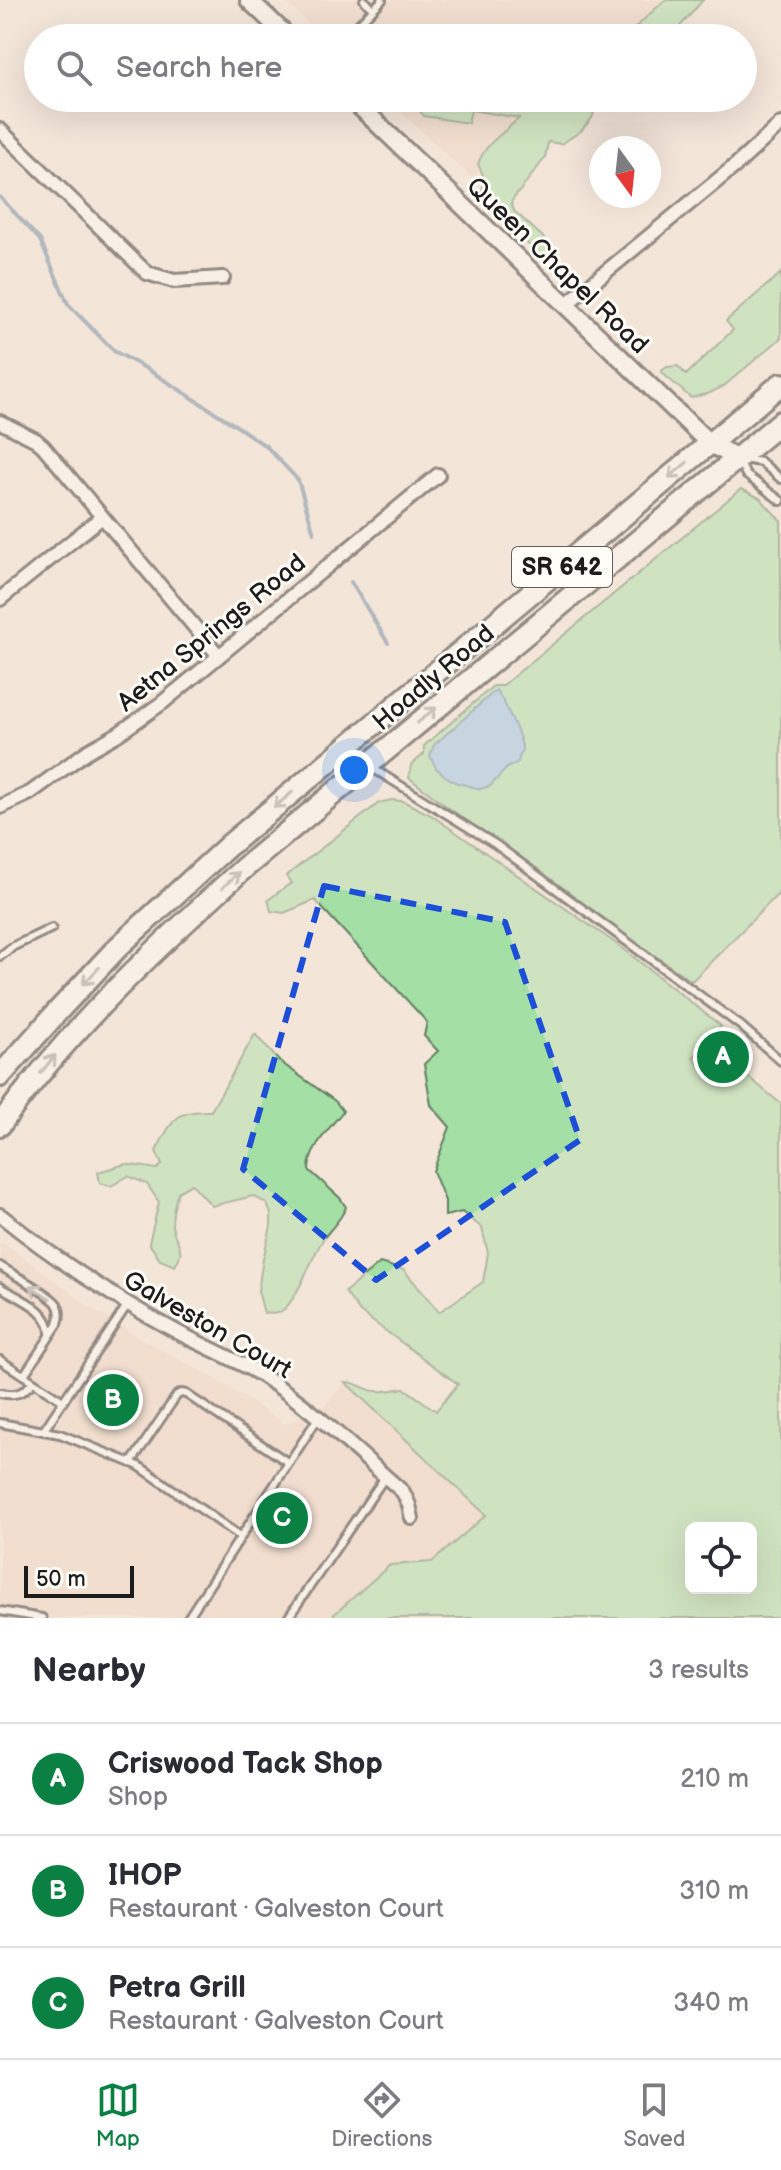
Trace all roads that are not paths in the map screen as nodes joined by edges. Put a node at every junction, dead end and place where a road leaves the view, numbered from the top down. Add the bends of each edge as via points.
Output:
1 (249, 0) edge
2 (364, 0) edge
3 (382, 0) edge
4 (373, 9) junction
5 (274, 24) edge
6 (359, 24) edge
7 (365, 112) edge
8 (781, 124) edge
9 (1, 133) edge
10 (223, 278) dead end
11 (564, 306) junction
12 (781, 384) edge
13 (0, 422) edge
14 (781, 422) edge
15 (710, 444) junction
16 (738, 458) junction
17 (438, 475) dead end
18 (781, 479) edge
19 (781, 501) edge
20 (102, 517) junction
21 (0, 599) edge
22 (219, 656) junction
23 (342, 750) junction
24 (367, 765) junction
25 (0, 807) edge
26 (52, 928) dead end
27 (0, 956) edge
28 (781, 1061) edge
29 (0, 1076) edge
30 (0, 1125) edge
31 (0, 1215) edge
32 (0, 1266) edge
33 (0, 1287) edge
34 (128, 1304) junction
35 (49, 1337) junction
36 (0, 1360) edge
37 (24, 1375) junction
38 (33, 1382) junction
39 (0, 1393) edge
40 (63, 1401) junction
41 (318, 1418) junction
42 (0, 1423) edge
43 (44, 1430) junction
44 (131, 1463) junction
45 (289, 1463) junction
46 (385, 1477) junction
47 (412, 1518) dead end
48 (241, 1537) junction
49 (0, 1611) edge
50 (42, 1618) edge
51 (188, 1618) edge
52 (288, 1618) edge

1 - 5 street
2 - 4 lane
3 - 4 lane
4 - 6 lane
7 - 11 street, Queen Chapel Road
8 - 11 street
9 - 10 street via 147,273 174,281
11 - 15 street, Queen Chapel Road
12 - 15 main road, Hoadly Road / SR 642
13 - 20 street via 43,446
14 - 16 main road, Hoadly Road / SR 642
15 - 16 street, Queen Chapel Road
15 -> 23 main road, Hoadly Road / SR 642
16 - 18 lane via 761,462
16 - 19 lane via 746,475
24 -> 16 main road, Hoadly Road / SR 642
17 - 22 street, Aetna Springs Road
20 - 21 street
20 - 22 street
22 - 25 street, Aetna Springs Road via 118,734
23 - 24 lane
23 -> 29 main road, Hoadly Road / SR 642 via 128,938
24 - 28 lane via 495,844
30 -> 24 main road, Hoadly Road / SR 642 via 56,1054 165,939
26 - 27 lane
31 - 34 street, Galveston Court
35 -> 32 lane via 60,1316 56,1303
33 - 35 lane via 43,1314
34 - 40 lane
34 - 41 street, Galveston Court via 261,1375
35 - 37 lane
36 - 37 lane
37 - 38 lane
38 - 39 lane via 19,1395
38 - 40 lane
40 - 43 lane
41 - 45 lane
41 - 46 street, Galveston Court
42 - 43 lane
43 - 44 lane
44 - 45 lane via 181,1393
44 - 48 lane
45 - 48 lane
46 - 47 street, Galveston Court via 403,1492
46 - 52 lane
48 - 51 lane
49 - 50 lane

